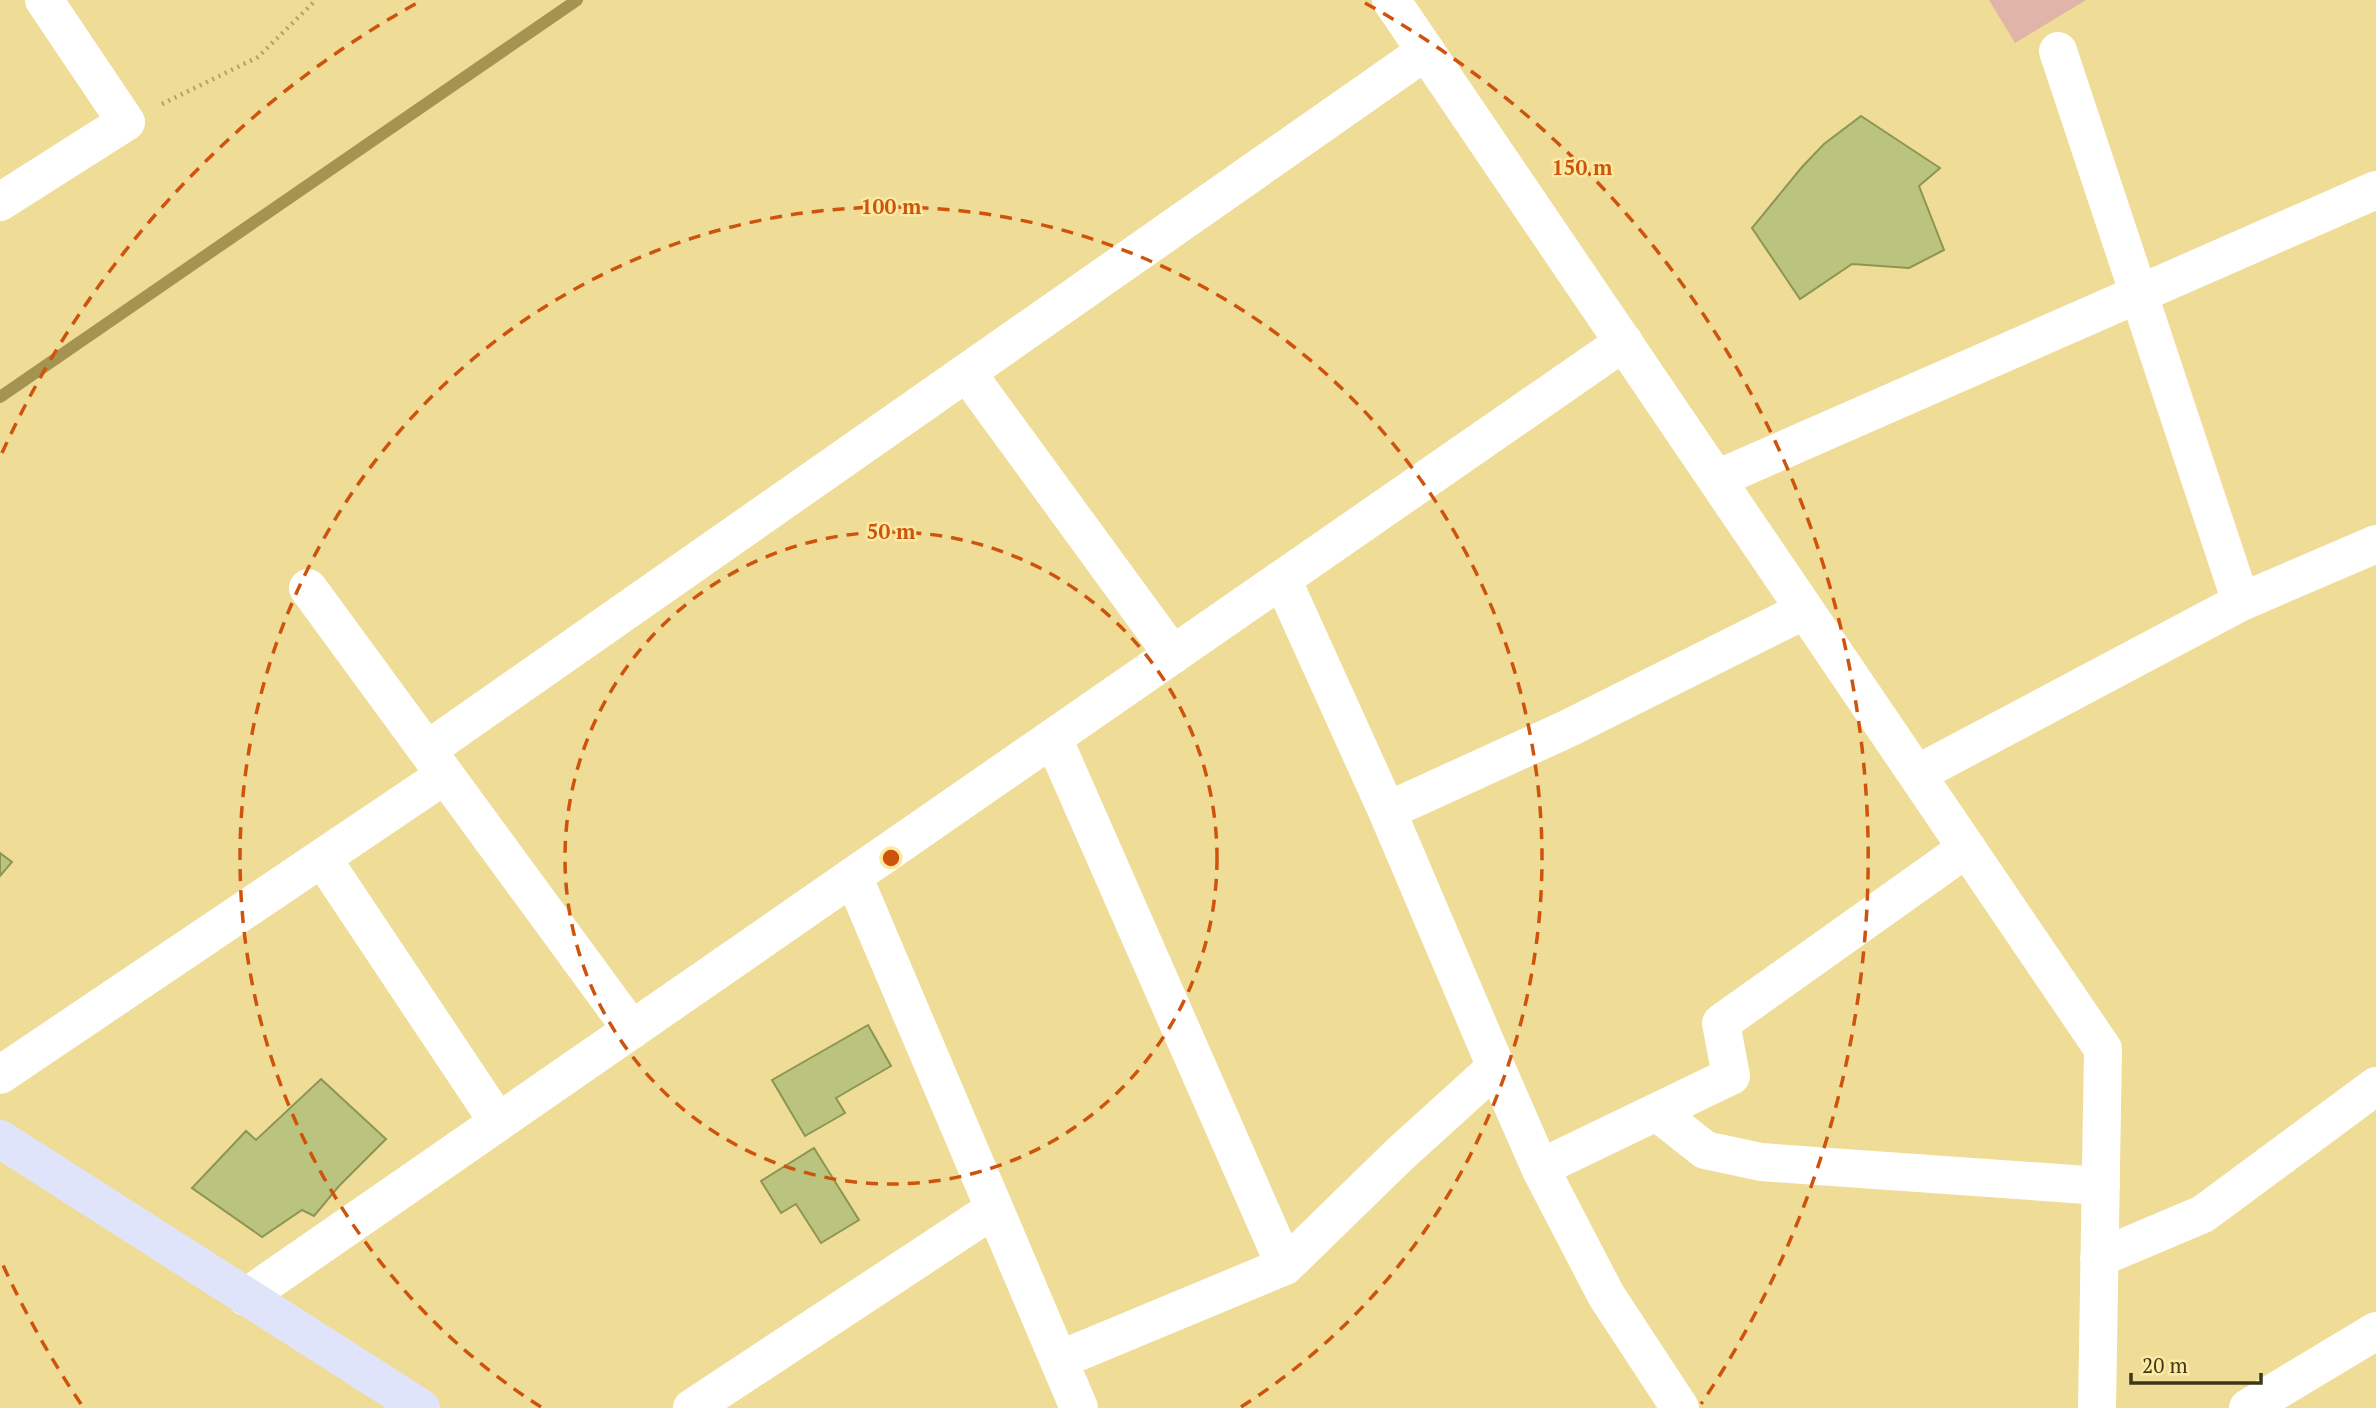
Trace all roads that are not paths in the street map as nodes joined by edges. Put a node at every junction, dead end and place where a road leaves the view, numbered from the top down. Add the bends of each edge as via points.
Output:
1 (44, 0) edge
2 (1391, 0) edge
3 (1426, 51) junction
4 (2058, 51) dead end
5 (2376, 190) edge
6 (0, 202) edge
7 (2139, 294) junction
8 (1624, 342) junction
9 (967, 373) junction
10 (1717, 479) junction
11 (2376, 544) edge
12 (1282, 579) junction
13 (308, 588) dead end
14 (2241, 602) junction
15 (1805, 610) junction
16 (1173, 655) junction
17 (1053, 738) junction
18 (436, 763) junction
19 (1917, 774) junction
20 (1387, 811) junction
21 (1967, 848) junction
22 (322, 858) junction
23 (853, 876) junction
24 (632, 1030) junction
25 (1496, 1067) junction
26 (0, 1075) edge
27 (2376, 1086) edge
28 (1657, 1112) junction
29 (498, 1122) junction
30 (0, 1139) edge
31 (1541, 1168) junction
32 (2101, 1186) junction
33 (994, 1209) junction
34 (2099, 1258) junction
35 (1284, 1266) junction
36 (246, 1297) junction
37 (2376, 1331) edge
38 (1059, 1360) junction
39 (421, 1408) edge
40 (692, 1408) edge
41 (1079, 1408) edge
42 (1680, 1408) edge
43 (2097, 1408) edge
44 (2248, 1408) edge

1 - 6 street via 126,121
2 - 3 street
3 - 8 street
3 - 9 street
4 - 7 street
5 - 7 street
7 - 10 street
7 - 14 street
8 - 10 street
8 - 12 street
9 - 16 street
9 - 18 street
10 - 15 street
11 - 14 street
12 - 16 street
12 - 20 street
13 - 18 street
14 - 19 street
15 - 19 street
15 - 20 street
16 - 17 street
17 - 23 street
17 - 35 street
18 - 22 street
18 - 24 street
19 - 21 street
20 - 25 street
21 - 28 street via 1721,1023 1731,1076
21 - 32 street via 2103,1049
22 - 26 street
22 - 29 street
23 - 24 street
23 - 33 street
24 - 29 street
25 - 31 street
25 - 35 street
27 - 34 street via 2203,1214
28 - 31 street
28 - 32 street via 1705,1150 1761,1162
29 - 36 street
30 - 36 main road
31 - 42 street via 1606,1295
32 - 34 street
33 - 38 street
33 - 40 street
34 - 43 street
35 - 38 street
36 - 39 main road
37 - 44 street
38 - 41 street

